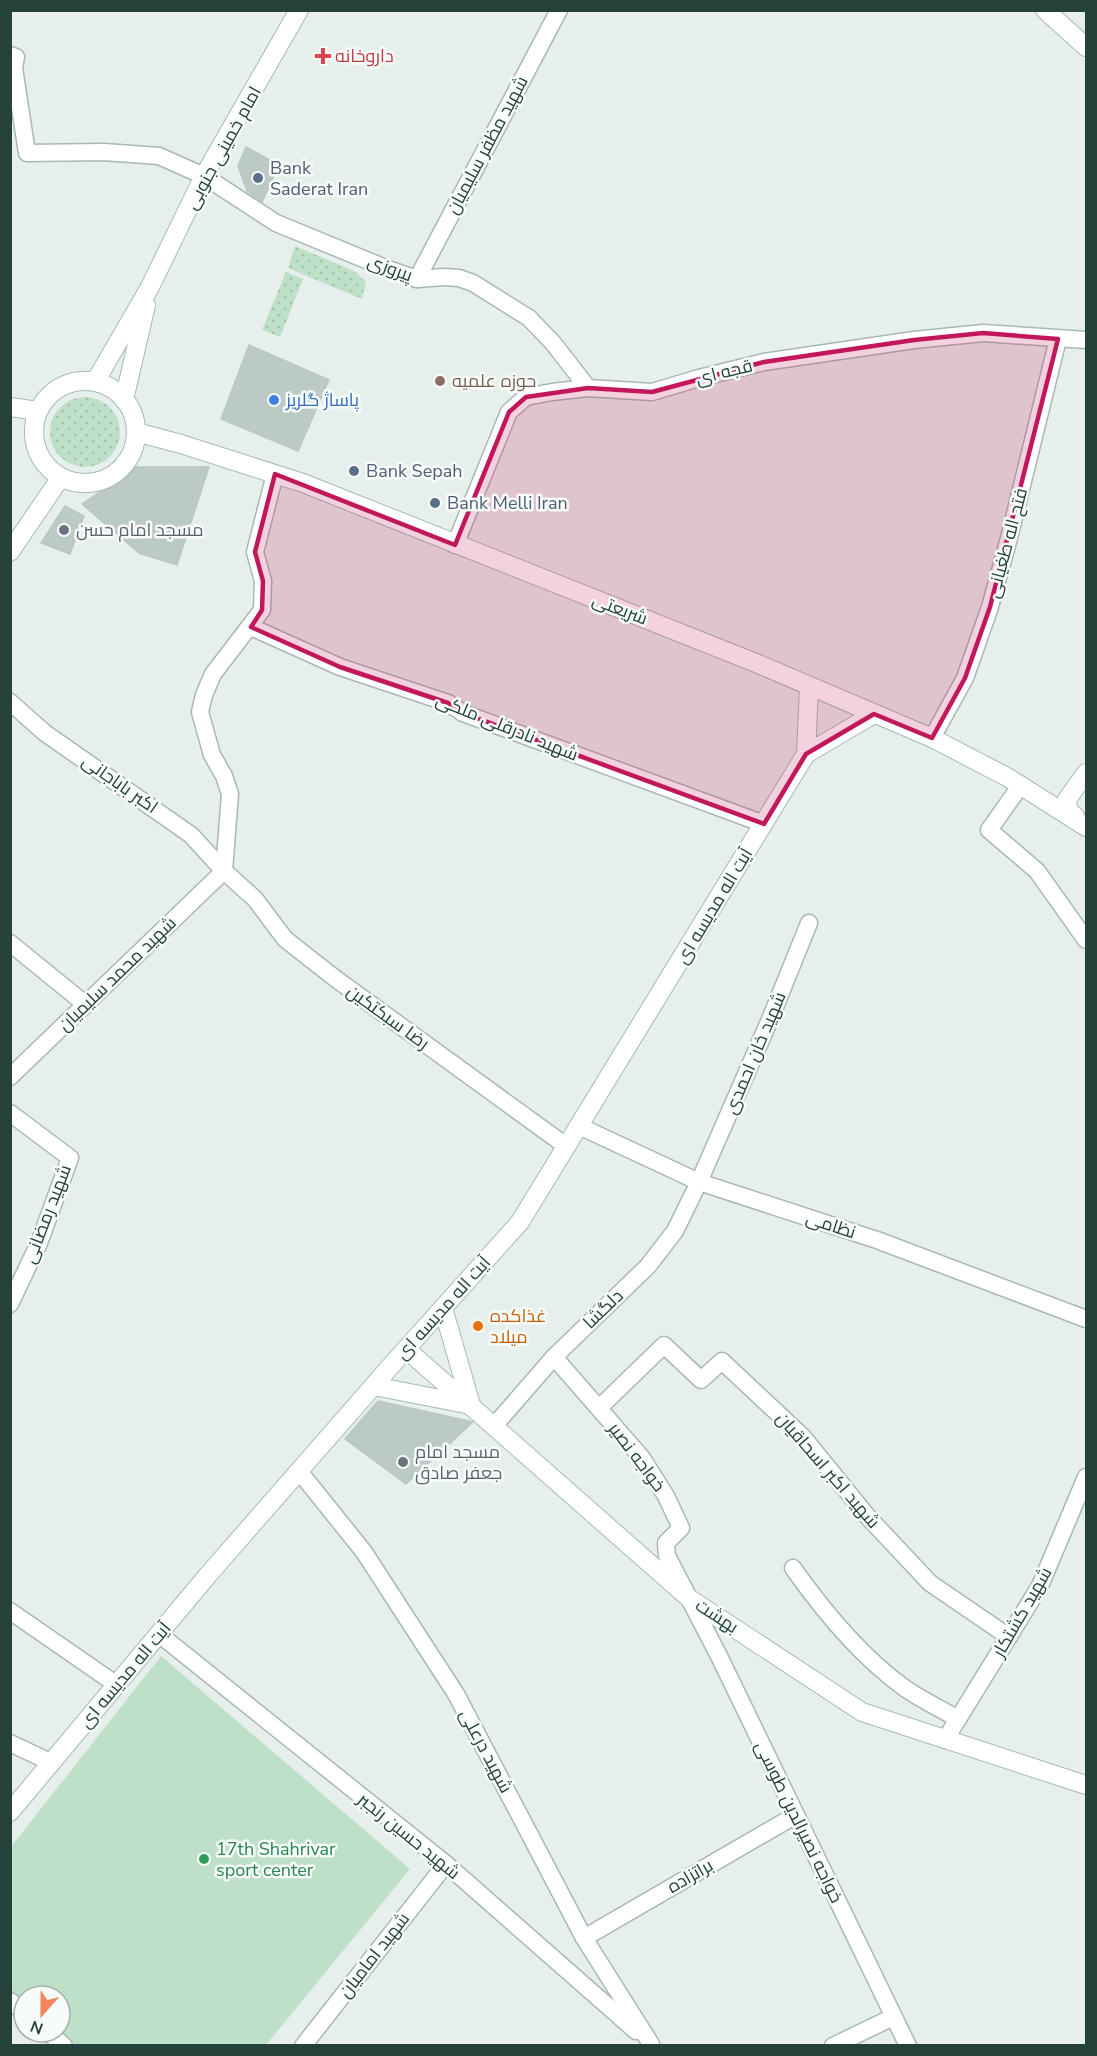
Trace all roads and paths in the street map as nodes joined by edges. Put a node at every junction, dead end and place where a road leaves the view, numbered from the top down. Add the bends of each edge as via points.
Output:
1 (299, 10) edge
2 (559, 10) edge
3 (1045, 10) edge
4 (1086, 47) edge
5 (10, 55) edge
6 (204, 176) junction
7 (417, 279) junction
8 (150, 287) junction
9 (1058, 339) junction
10 (1086, 340) edge
11 (94, 382) junction
12 (588, 388) junction
13 (124, 400) junction
14 (10, 407) edge
15 (38, 411) junction
16 (136, 432) junction
17 (275, 474) junction
18 (61, 477) junction
19 (455, 544) junction
20 (10, 552) edge
21 (251, 627) junction
22 (809, 687) junction
23 (10, 702) edge
24 (874, 714) junction
25 (932, 738) junction
26 (806, 754) junction
27 (1086, 773) edge
28 (1022, 785) junction
29 (1082, 819) edge
30 (764, 824) junction
31 (224, 871) junction
32 (809, 923) dead end
33 (1086, 940) edge
34 (10, 943) edge
35 (85, 1004) junction
36 (10, 1077) edge
37 (10, 1113) edge
38 (579, 1126) junction
39 (566, 1146) junction
40 (699, 1182) junction
41 (10, 1304) edge
42 (443, 1308) junction
43 (1086, 1318) edge
44 (406, 1349) junction
45 (554, 1358) junction
46 (374, 1386) junction
47 (471, 1405) junction
48 (599, 1408) junction
49 (494, 1426) junction
50 (299, 1472) junction
51 (1086, 1477) edge
52 (793, 1568) dead end
53 (690, 1599) junction
54 (10, 1611) edge
55 (159, 1634) junction
56 (1009, 1637) junction
57 (117, 1685) junction
58 (958, 1719) junction
59 (945, 1740) junction
60 (10, 1743) edge
61 (52, 1763) junction
62 (1086, 1785) edge
63 (10, 1812) edge
64 (796, 1815) junction
65 (446, 1864) junction
66 (584, 1938) junction
67 (893, 2017) junction
68 (651, 2045) edge
69 (303, 2046) edge
70 (833, 2046) edge
71 (908, 2046) edge

1 - 6 street, امام خمینی جنوبی
2 - 7 street, شهید مظفر سلیمیان
3 - 4 street
5 - 6 street, پیروزی via 16,57 14,68 27,153 159,156
6 - 7 street, پیروزی via 276,223
6 - 8 street, امام خمینی جنوبی
7 - 12 street, پیروزی via 444,277 473,282 529,318
8 - 11 street
8 - 13 street
9 - 10 street, قجه ای
9 - 12 street, قجه ای via 983,333 914,340 764,362 652,392
9 - 25 street, فتح اله طغیانی via 990,606 964,678
11 - 13 street via 116,391
11 - 15 street via 77,381 61,387 47,397
12 - 19 street, قجه ای via 526,397 509,412
13 - 16 street via 133,415
14 - 15 street
15 - 18 street via 34,441 39,456
16 - 17 street, شریعتی
16 - 18 street via 133,449 111,476 95,482
17 - 19 street, شریعتی
17 - 21 street via 255,552 263,581 262,610
18 - 20 street
19 - 22 street, شریعتی
21 - 30 street, شهید نادرقلی ملکی via 340,667 448,702 463,713
21 - 31 street via 213,674 200,712 212,755 230,795
22 - 24 street, شریعتی
22 - 26 street
23 - 31 street, اکبر باباجانی via 45,733 191,835
24 - 25 street, شریعتی
24 - 26 street
25 - 28 street, شریعتی
26 - 30 street, آیت اله مدیسه ای
27 - 29 street via 1066,801
28 - 29 street, شریعتی
28 - 33 street via 989,830 1037,871
30 - 38 street, آیت اله مدیسه ای
31 - 35 street, شهید محمد سلیمیان
31 - 39 street, رضا سبکتکین via 255,899 285,939
32 - 40 street, شهید خان احمدی
34 - 35 street
35 - 36 street, شهید محمد سلیمیان
37 - 41 street, شهید رمضانی via 70,1158 39,1243
38 - 39 street, آیت اله مدیسه ای
38 - 40 street, نظامی
39 - 42 street, آیت اله مدیسه ای via 520,1222
40 - 43 street, نظامی via 877,1240
40 - 45 street, دلگشا via 675,1231 648,1266
42 - 44 street, آیت اله مدیسه ای
42 - 47 street
44 - 46 street, آیت اله مدیسه ای
44 - 47 street, بهشت
45 - 48 street, خواجه نصیر
45 - 49 street, دلگشا
46 - 47 street
46 - 50 street, آیت اله مدیسه ای
47 - 49 street, بهشت
48 - 53 street, خواجه نصیر via 642,1458 666,1496 681,1528 666,1543 668,1556
48 - 56 street, شهید اکبر اسحاقیان via 664,1346 700,1380 723,1361 803,1437 868,1517 930,1583
49 - 53 street, بهشت
50 - 55 street, آیت اله مدیسه ای
50 - 66 street, شهید درعلی via 364,1552 456,1694
51 - 56 street, شهید کشتکار via 1040,1586
52 - 58 street via 815,1599 869,1658 906,1689
53 - 59 street, بهشت via 862,1712
53 - 64 street, خواجه نصیرالدین طوسی
54 - 57 street
55 - 57 street, آیت اله مدیسه ای
55 - 65 street, شهید حسین رنجبر
56 - 58 street, شهید کشتکار
57 - 61 street, آیت اله مدیسه ای
58 - 59 street, شهید کشتکار
59 - 62 street, بهشت
60 - 61 street
61 - 63 street, آیت اله مدیسه ای
64 - 66 street, براتزاده
64 - 67 street, خواجه نصیرالدین طوسی
65 - 68 street, شهید حسین رنجبر
65 - 69 street, شهید امامیان
66 - 68 street, شهید درعلی
67 - 70 street
67 - 71 street, خواجه نصیرالدین طوسی

